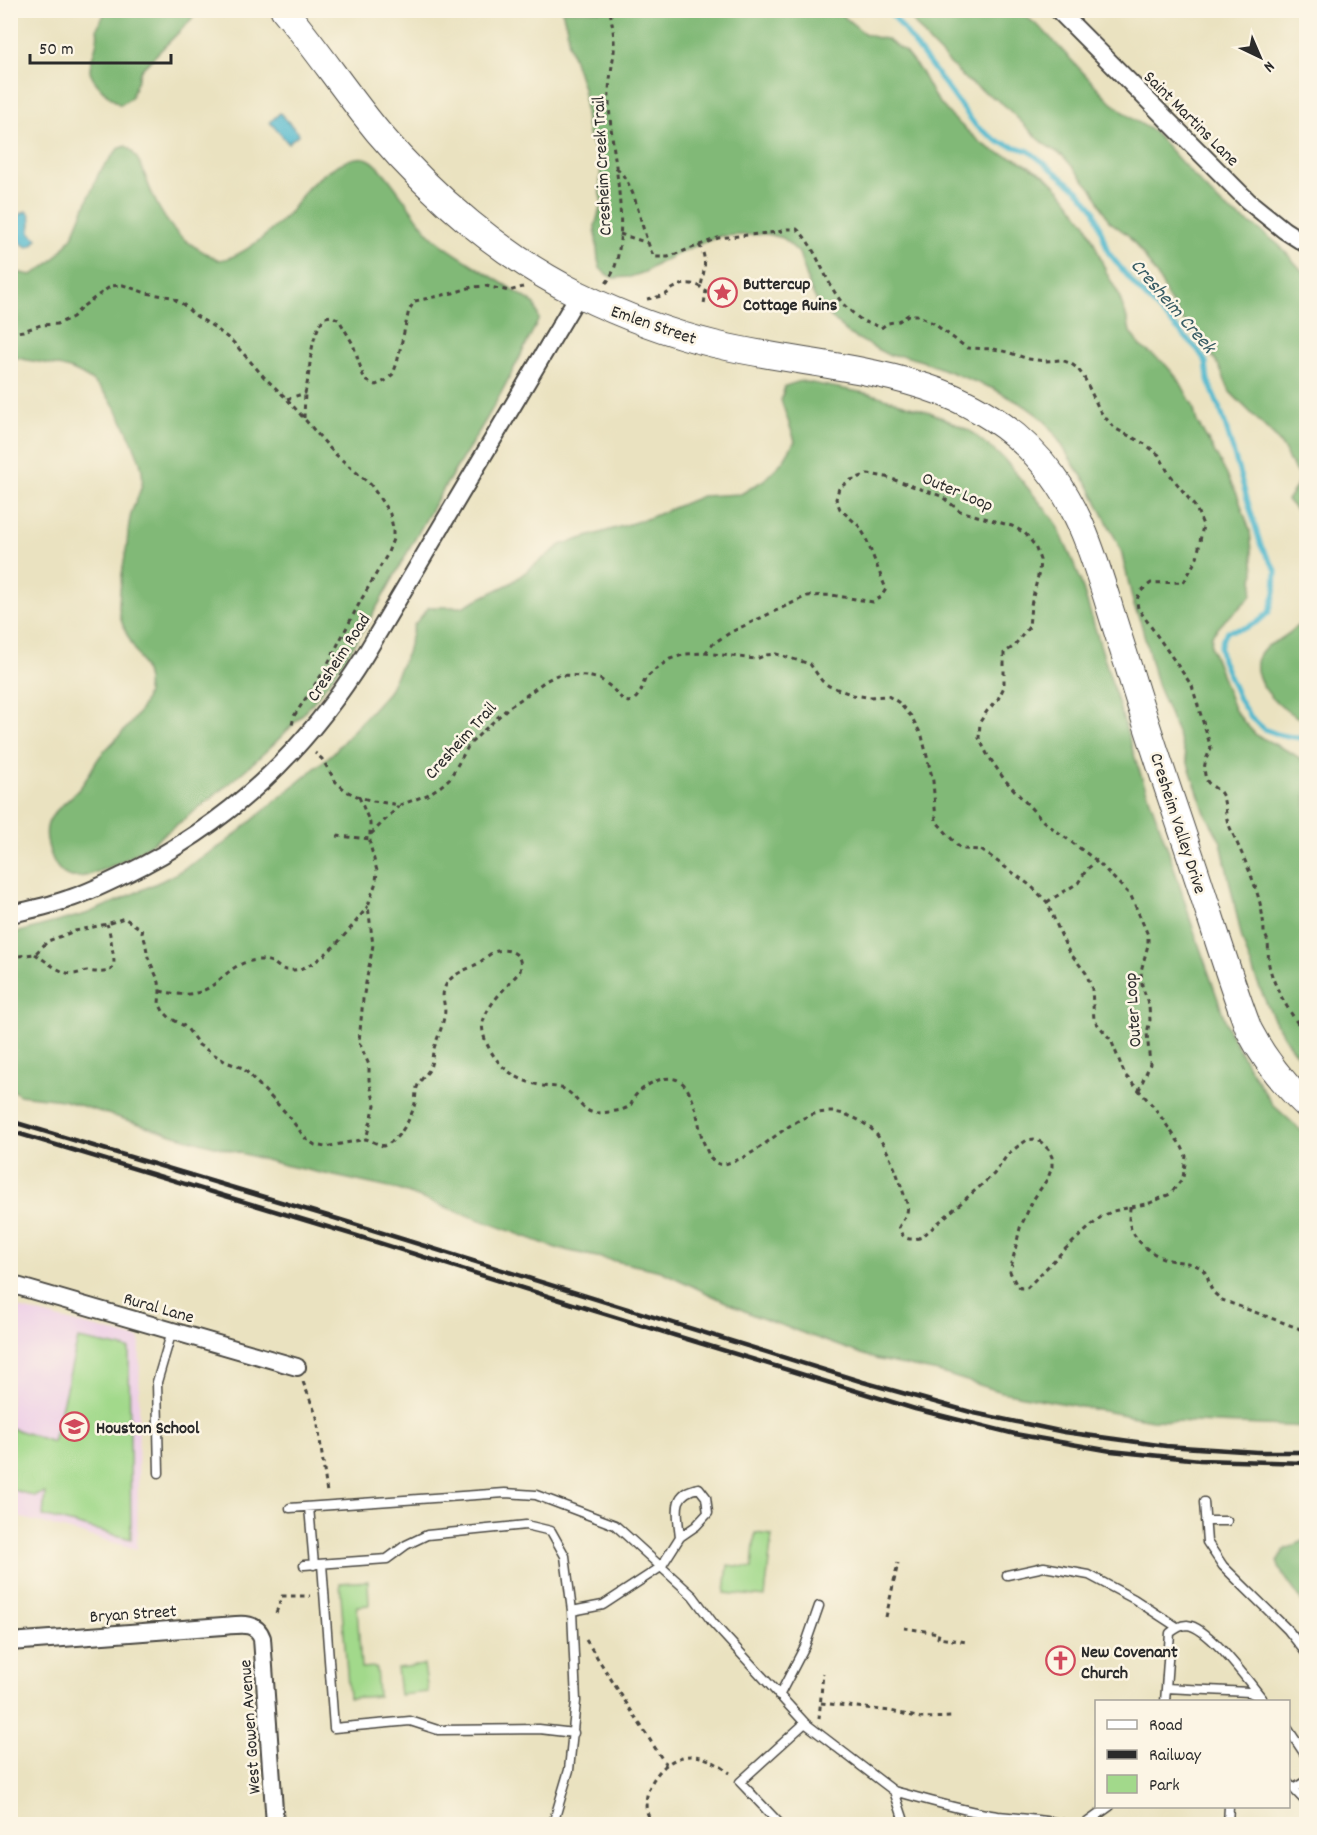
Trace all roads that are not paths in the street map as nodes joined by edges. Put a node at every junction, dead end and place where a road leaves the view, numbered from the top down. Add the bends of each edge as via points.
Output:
1 (284, 10) edge
2 (1058, 10) edge
3 (1306, 244) edge
4 (579, 294) junction
5 (1081, 525) joint
6 (10, 914) edge
7 (1306, 1105) edge
8 (10, 1284) edge
9 (172, 1331) junction
10 (297, 1367) road end
11 (159, 1473) dead end
12 (1204, 1502) dead end
13 (309, 1507) junction
14 (290, 1508) dead end
15 (1205, 1521) junction
16 (1227, 1521) dead end
17 (680, 1537) junction
18 (318, 1564) junction
19 (303, 1565) dead end
20 (661, 1567) junction
21 (1007, 1575) dead end
22 (819, 1606) dead end
23 (572, 1611) junction
24 (1177, 1627) junction
25 (257, 1628) joint
26 (10, 1642) edge
27 (1306, 1653) edge
28 (1166, 1688) junction
29 (779, 1696) junction
30 (1165, 1700) edge
31 (1264, 1700) edge
32 (805, 1723) junction
33 (1290, 1732) edge
34 (574, 1733) junction
35 (1306, 1756) edge
36 (1306, 1782) edge
37 (1292, 1785) edge
38 (894, 1791) junction
39 (1306, 1802) edge
40 (1107, 1808) edge
41 (1229, 1808) edge
42 (275, 1824) edge
43 (553, 1824) edge
44 (780, 1824) edge
45 (905, 1824) edge
46 (1066, 1824) edge
47 (1085, 1824) edge
48 (1228, 1824) edge

1 - 4 main road, Emlen Street via 378,132 420,178 509,253
2 - 3 street, Saint Martins Lane via 1242,194
4 - 5 main road, Emlen Street via 658,328 713,344 905,380 955,398 976,408 1027,446 1054,477
4 - 6 street, Cresheim Road via 365,655 302,740 239,802 201,832 69,899
5 - 7 main road, Cresheim Valley Drive via 1241,1008 1257,1046
8 - 9 street, Rural Lane
9 - 10 street, Rural Lane
9 - 11 lane via 157,1382
12 - 15 lane
13 - 14 lane
13 - 18 lane
13 - 20 lane via 505,1493 536,1495 615,1525
15 - 16 lane
15 - 27 lane via 1207,1542 1223,1566
17 - 17 lane via 708,1513 706,1497 699,1488 686,1490 680,1497
17 - 20 lane
18 - 19 lane
18 - 23 lane via 387,1559 428,1535 526,1525 551,1531 565,1556
18 - 34 lane via 334,1728 410,1722 438,1730
20 - 23 lane via 603,1605
20 - 29 lane via 693,1596
21 - 24 lane via 1044,1567 1089,1575
22 - 29 lane via 805,1646
23 - 34 lane
24 - 28 lane via 1170,1633
24 - 31 lane via 1188,1625 1203,1633
25 - 26 street, Bryan Street via 223,1626
25 - 42 street, West Gowen Avenue via 262,1638
28 - 30 lane
28 - 31 lane via 1249,1692
29 - 32 lane
32 - 38 lane
32 - 44 lane via 741,1782
33 - 35 lane
34 - 43 lane via 569,1770
36 - 37 lane
37 - 39 lane
38 - 45 lane
38 - 46 lane via 956,1808
40 - 47 lane
41 - 48 lane

